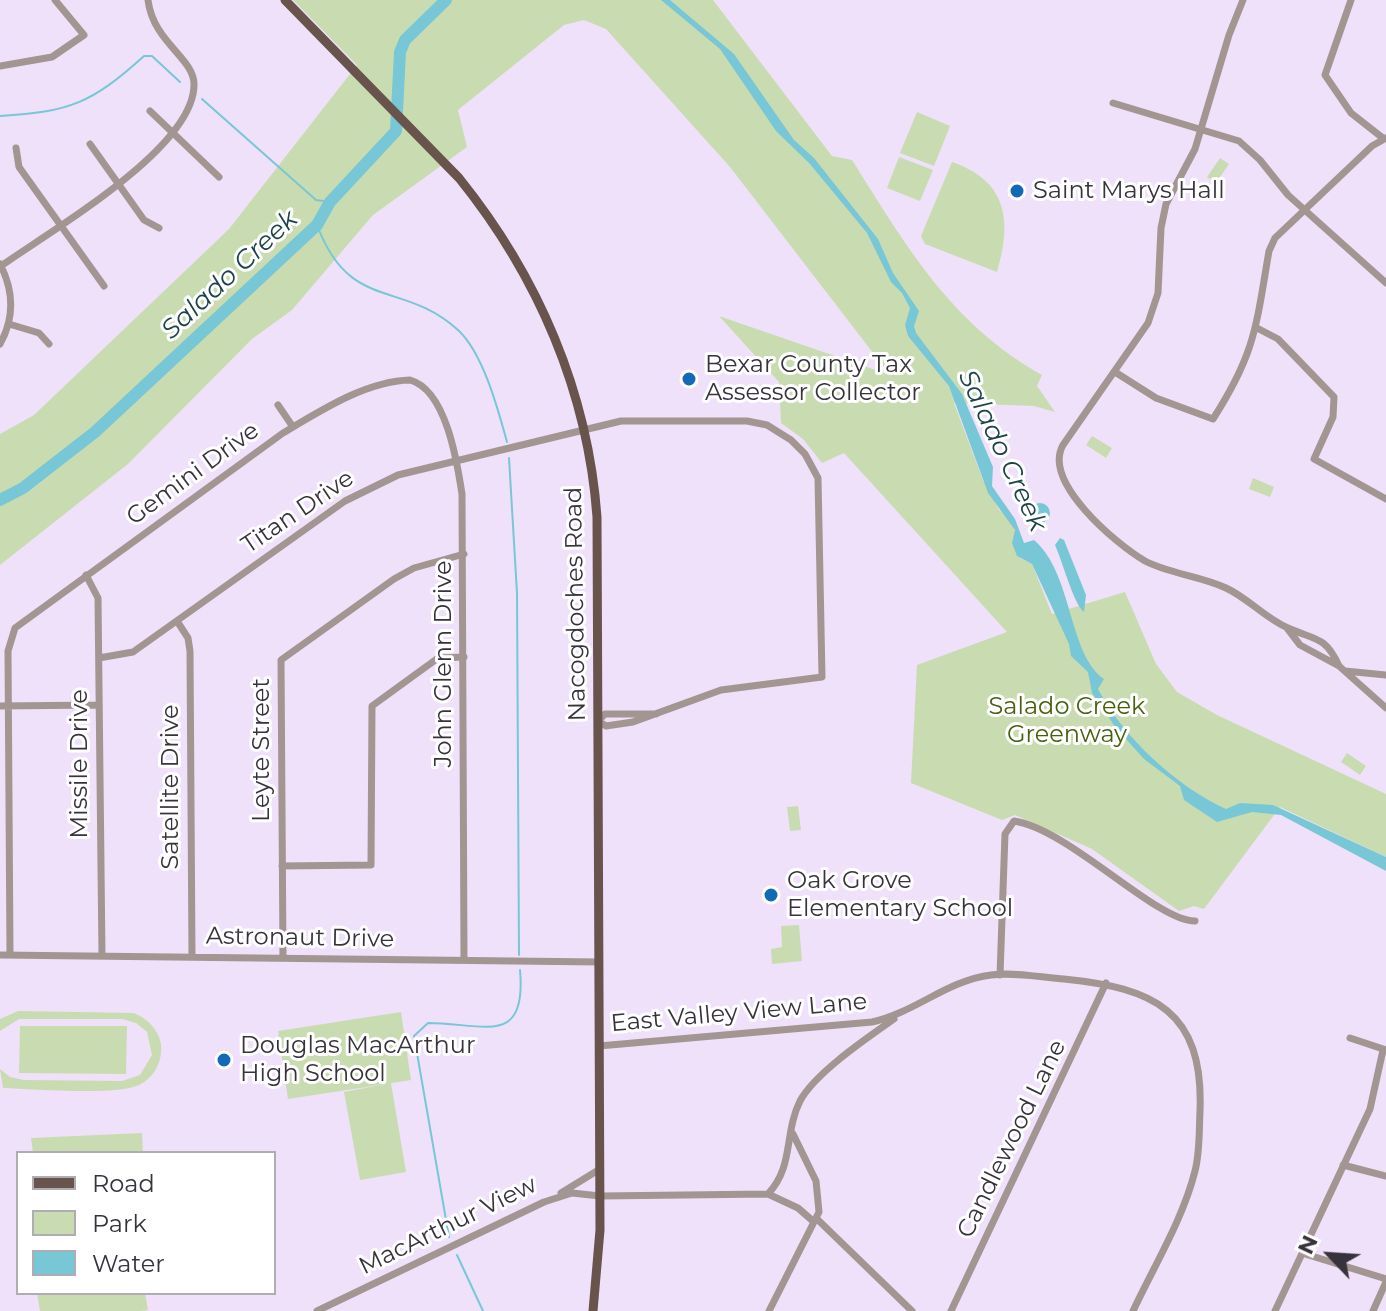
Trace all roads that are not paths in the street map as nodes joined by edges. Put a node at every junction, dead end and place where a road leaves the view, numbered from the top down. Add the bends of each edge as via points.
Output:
1 (55, 0) edge
2 (148, 0) edge
3 (285, 0) edge
4 (1243, 0) edge
5 (1351, 0) edge
6 (0, 66) edge
7 (1113, 103) dead end
8 (150, 111) dead end
9 (1201, 127) junction
10 (173, 133) junction
11 (1385, 139) edge
12 (90, 144) dead end
13 (16, 148) dead end
14 (219, 177) dead end
15 (118, 184) junction
16 (1303, 208) junction
17 (60, 224) junction
18 (159, 228) dead end
19 (1, 265) edge
20 (1386, 283) edge
21 (104, 286) dead end
22 (9, 324) junction
23 (1257, 328) junction
24 (0, 344) edge
25 (49, 344) dead end
26 (1115, 372) junction
27 (415, 381) joint
28 (278, 405) dead end
29 (293, 427) junction
30 (586, 429) junction
31 (456, 459) junction
32 (1386, 499) edge
33 (464, 554) junction
34 (86, 575) junction
35 (177, 621) junction
36 (1287, 628) junction
37 (464, 657) junction
38 (99, 658) junction
39 (1342, 668) junction
40 (1386, 675) edge
41 (99, 705) junction
42 (4, 706) edge
43 (1386, 708) edge
44 (598, 721) junction
45 (282, 866) junction
46 (1195, 921) dead end
47 (0, 955) edge
48 (10, 955) junction
49 (102, 956) junction
50 (192, 957) junction
51 (283, 957) junction
52 (464, 960) junction
53 (599, 962) junction
54 (1000, 975) junction
55 (1106, 983) junction
56 (898, 1015) junction
57 (1350, 1038) dead end
58 (599, 1046) junction
59 (1385, 1050) edge
60 (793, 1132) junction
61 (1343, 1165) junction
62 (600, 1169) junction
63 (1386, 1176) edge
64 (768, 1194) junction
65 (557, 1196) junction
66 (600, 1196) junction
67 (817, 1217) junction
68 (1302, 1253) junction
69 (1386, 1280) edge
70 (317, 1311) edge
71 (593, 1311) edge
72 (769, 1311) edge
73 (912, 1311) edge
74 (951, 1311) edge
75 (1133, 1311) edge
76 (1275, 1311) edge
77 (1373, 1311) edge

1 - 6 street via 84,35 52,57
2 - 10 street via 155,27 193,76 189,104
3 - 30 main road, Nacogdoches Road via 484,209 569,370
4 - 9 street
5 - 11 street via 1325,75 1356,118
7 - 9 street
8 - 10 street
9 - 16 street via 1247,147
9 - 26 street via 1163,216 1155,305
10 - 14 street
10 - 15 street via 151,159
11 - 16 street
12 - 15 street
13 - 17 street via 19,167
15 - 17 street
15 - 18 street via 144,220
16 - 20 street
16 - 23 street via 1269,251
17 - 19 street
17 - 21 street
19 - 22 street via 12,298
22 - 24 street
22 - 25 street via 39,333
23 - 26 street via 1236,384 1213,419 1156,398
23 - 32 street via 1278,339 1334,397 1333,417 1314,459
26 - 36 street via 1063,445 1057,460 1064,481 1089,514 1141,558 1228,589
27 - 29 street, Gemini Drive via 363,392
27 - 31 street, John Glenn Drive via 436,401
28 - 29 street
29 - 34 street, Gemini Drive
30 - 31 street, Titan Drive
30 - 44 main road, Nacogdoches Road via 597,517
30 - 44 street, Titan Drive via 632,421 767,425 805,454 820,486 822,677 721,690 656,714 607,726
31 - 33 street, John Glenn Drive
31 - 35 street, Titan Drive via 358,493
33 - 37 street, John Glenn Drive
33 - 45 street, Leyte Street via 394,579 281,660
34 - 38 street, Missile Drive via 98,598
34 - 42 street, Gemini Drive via 11,633
35 - 38 street, Titan Drive via 133,652
35 - 50 street, Satellite Drive via 190,642
36 - 39 street via 1300,645
36 - 39 street via 1315,636
37 - 45 street via 438,658 372,706 371,865
37 - 52 street, John Glenn Drive
38 - 41 street, Missile Drive
39 - 40 street
39 - 43 street
41 - 42 street
41 - 49 street, Missile Drive
42 - 48 street
44 - 53 main road, Nacogdoches Road
45 - 51 street, Leyte Street
46 - 54 street via 1174,916 1085,854 1018,821 1010,823 1005,834
47 - 48 street, Astronaut Drive
48 - 49 street, Astronaut Drive
49 - 50 street, Astronaut Drive
50 - 51 street, Astronaut Drive
51 - 52 street, Astronaut Drive
52 - 53 street, Astronaut Drive
53 - 58 main road, Nacogdoches Road
54 - 55 street, East Valley View Lane
54 - 56 street, East Valley View Lane via 966,981
55 - 74 street, Candlewood Lane
55 - 75 street, East Valley View Lane via 1151,998 1188,1037 1201,1088 1195,1172
56 - 58 street, East Valley View Lane via 861,1023
56 - 60 street via 808,1090 795,1114
57 - 59 street
58 - 62 main road, Nacogdoches Road
59 - 61 street via 1370,1109
60 - 64 street via 783,1174
60 - 67 street via 816,1181
61 - 63 street
61 - 68 street
62 - 65 street
62 - 66 main road, Nacogdoches Road
64 - 66 street, MacArthur View
64 - 67 street
65 - 66 street, MacArthur View
65 - 70 street, MacArthur View
66 - 71 main road, Nacogdoches Road
67 - 72 street
67 - 73 street
68 - 69 street
68 - 76 street
69 - 77 street

